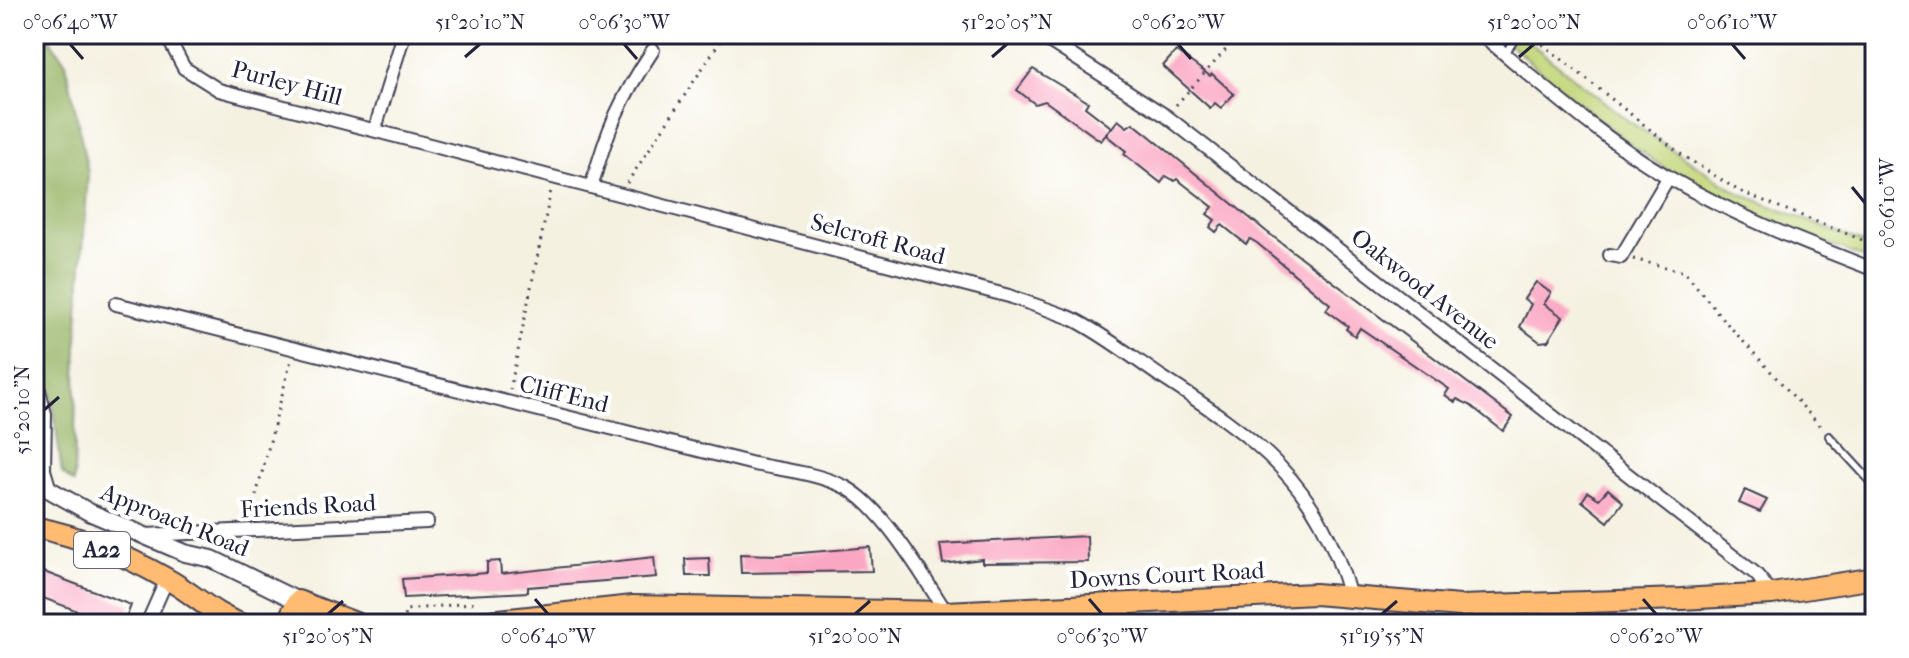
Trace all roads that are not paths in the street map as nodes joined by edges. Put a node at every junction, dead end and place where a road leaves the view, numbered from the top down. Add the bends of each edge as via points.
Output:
1 (166, 34) edge
2 (404, 34) edge
3 (1038, 34) edge
4 (1481, 34) edge
5 (1518, 34) edge
6 (653, 50) dead end
7 (1505, 54) junction
8 (375, 129) junction
9 (1668, 178) junction
10 (592, 185) junction
11 (1621, 257) road end
12 (1875, 270) edge
13 (116, 304) dead end
14 (34, 371) edge
15 (1829, 436) road end
16 (1875, 486) edge
17 (42, 488) edge
18 (427, 522) dead end
19 (34, 527) edge
20 (143, 535) junction
21 (1875, 578) edge
22 (167, 579) junction
23 (1772, 594) junction
24 (1350, 597) junction
25 (298, 601) junction
26 (946, 612) junction
27 (1038, 616) edge
28 (147, 624) edge
29 (241, 624) edge
30 (286, 624) edge
31 (358, 624) edge
32 (461, 624) edge

1 - 8 street, Purley Hill via 184,68 219,90
2 - 8 street
3 - 23 street, Oakwood Avenue via 1166,116 1756,574
4 - 7 street
5 - 7 lane
6 - 10 street via 622,96
7 - 9 street
8 - 10 street, Selcroft Road
9 - 11 street
9 - 12 street via 1753,222
10 - 24 street, Selcroft Road via 1009,296 1074,320 1230,421 1281,465 1321,518
13 - 26 street, Cliff End via 847,488 892,531
14 - 17 street via 45,414
15 - 16 lane
17 - 20 street, Approach Road
18 - 20 street, Friends Road
19 - 22 main road, A22 via 63,533
20 - 25 street, Approach Road via 212,559
21 - 23 main road, Downs Court Road
22 - 28 street
22 - 29 main road, A22 via 215,613
23 - 24 main road, Downs Court Road via 1460,606
24 - 27 main road, Downs Court Road via 1279,595
25 - 30 main road
25 - 31 main road
26 - 27 main road, Downs Court Road
26 - 32 main road, Downs Court Road via 633,606

